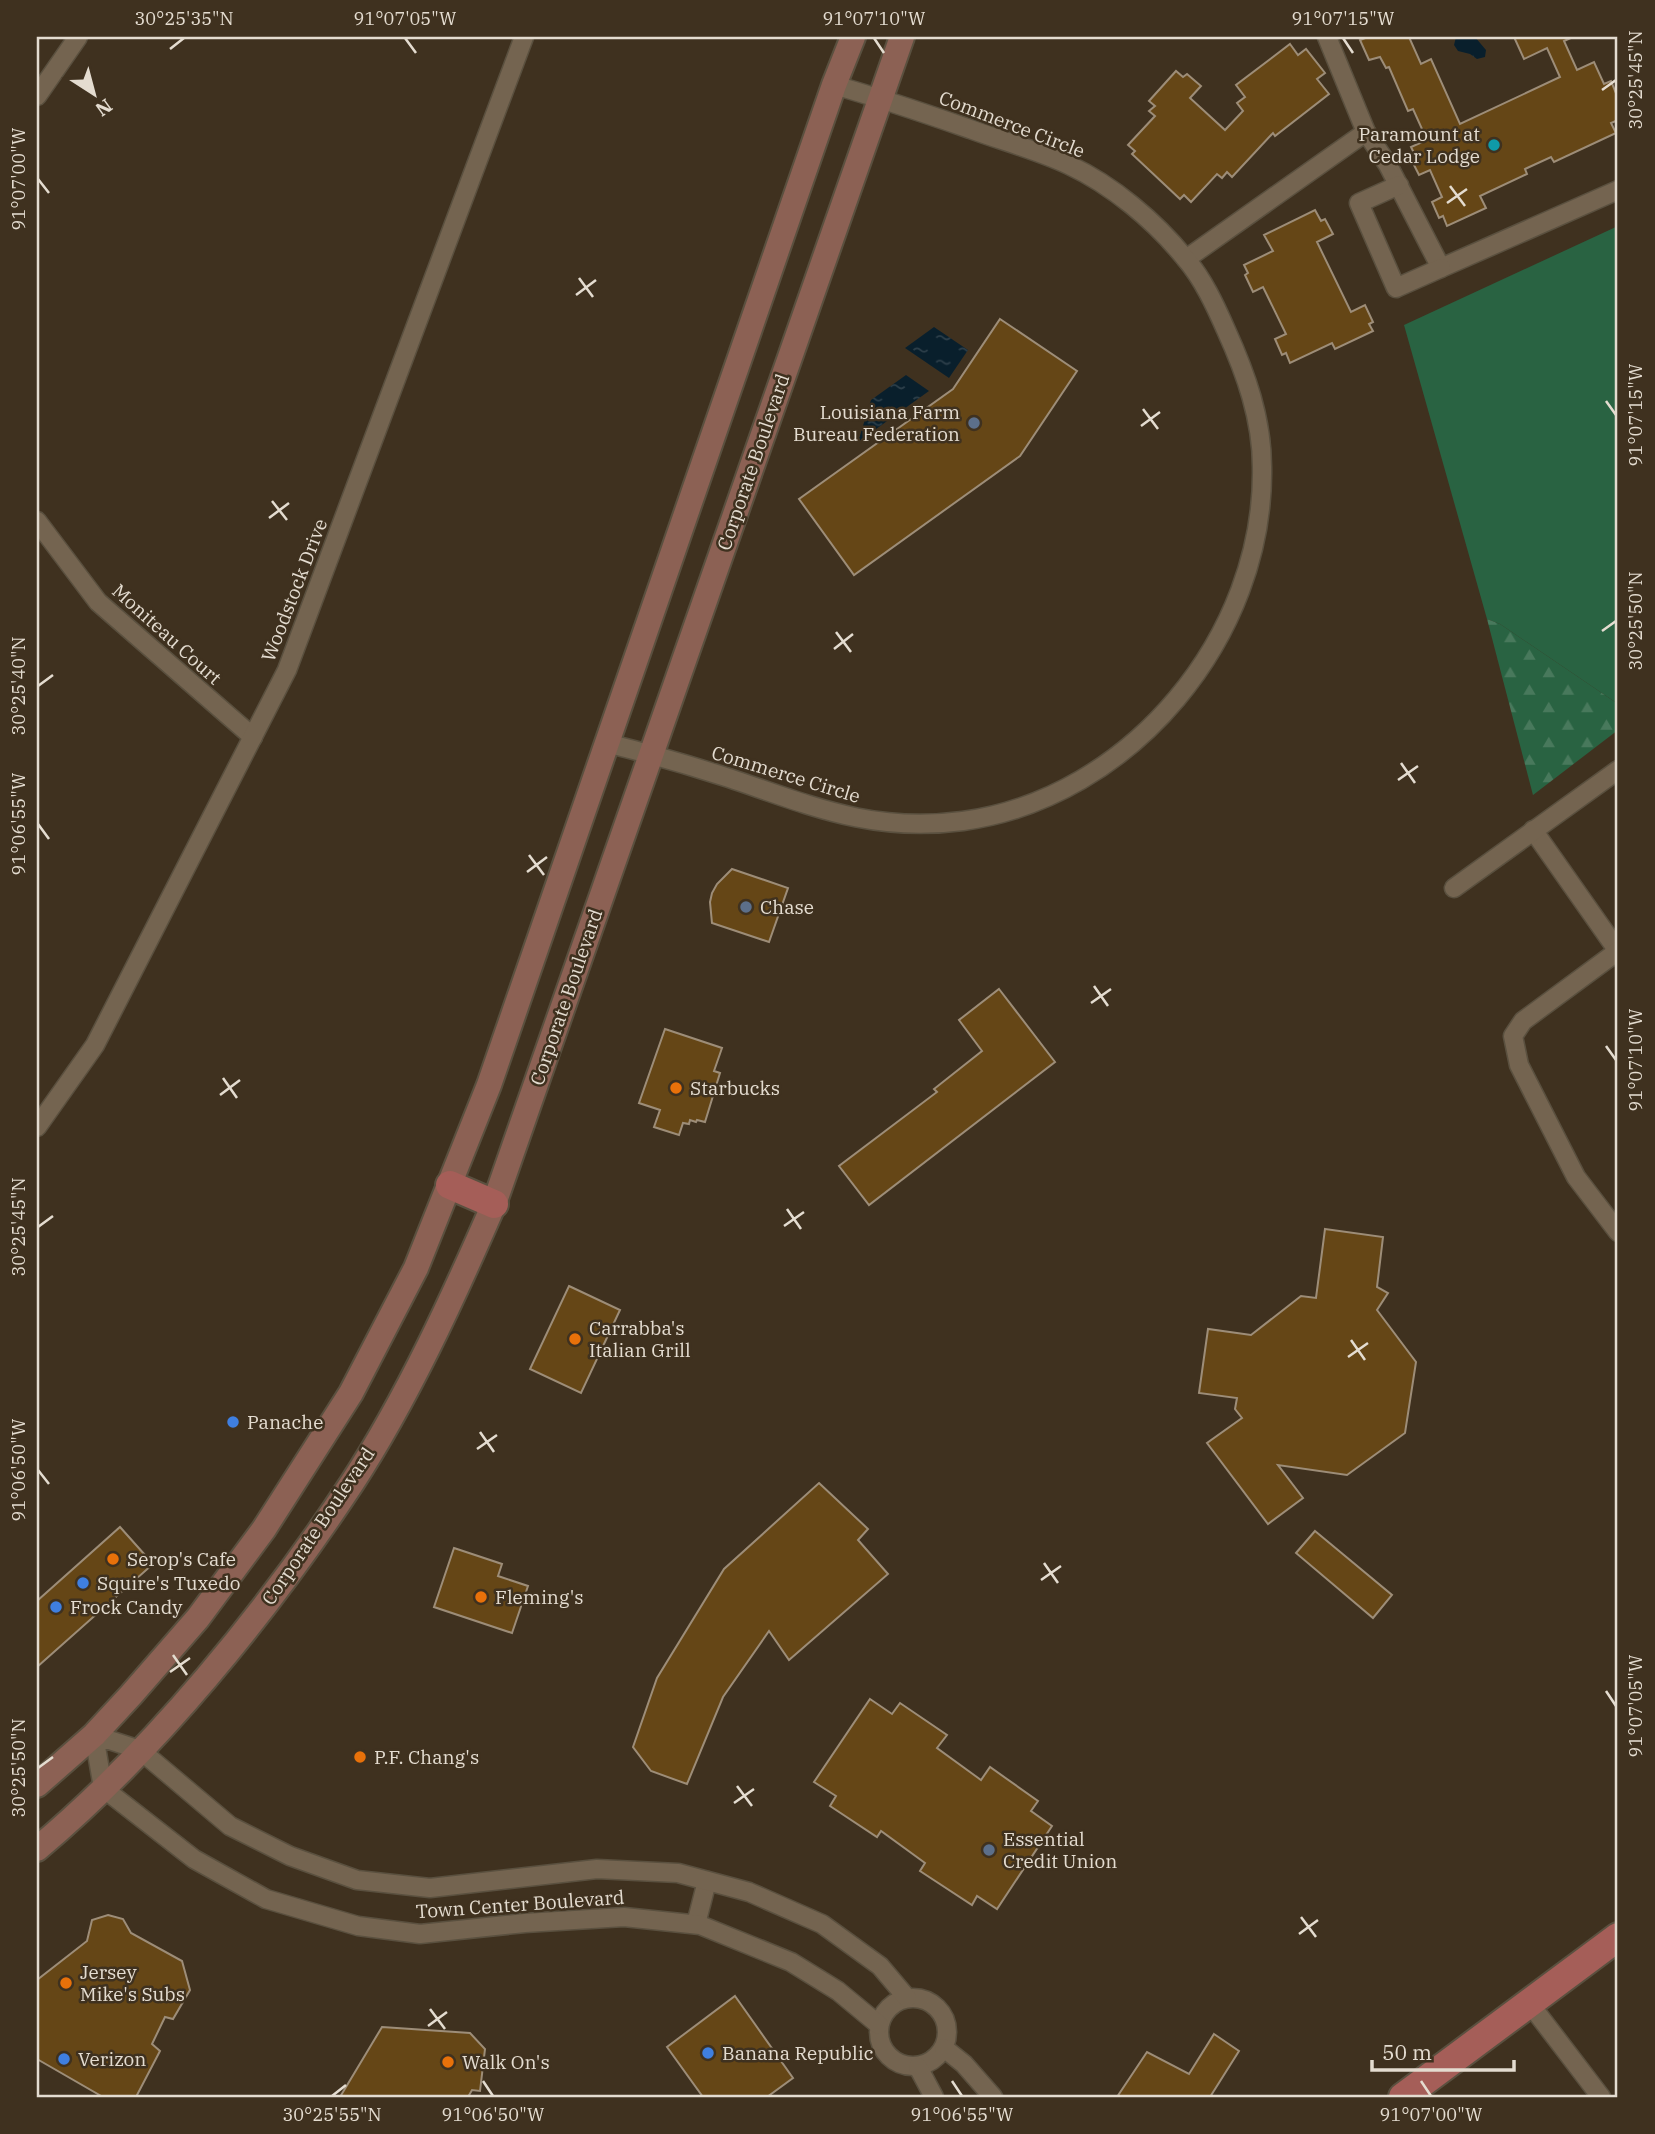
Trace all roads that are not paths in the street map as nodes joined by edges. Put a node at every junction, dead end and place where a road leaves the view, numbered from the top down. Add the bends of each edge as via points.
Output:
1 (78, 37) edge
2 (524, 37) edge
3 (853, 37) edge
4 (902, 37) edge
5 (1327, 37) edge
6 (834, 85) junction
7 (37, 96) edge
8 (880, 98) junction
9 (1366, 132) junction
10 (1399, 186) junction
11 (1618, 190) edge
12 (1186, 259) junction
13 (1441, 268) junction
14 (37, 521) edge
15 (253, 737) junction
16 (606, 743) junction
17 (651, 754) junction
18 (1618, 770) edge
19 (1533, 830) junction
20 (1454, 888) dead end
21 (1618, 951) edge
22 (37, 1127) edge
23 (450, 1185) junction
24 (494, 1204) junction
25 (1618, 1232) edge
26 (94, 1735) junction
27 (140, 1750) junction
28 (37, 1785) edge
29 (103, 1788) junction
30 (37, 1849) edge
31 (707, 1881) junction
32 (696, 1924) junction
33 (1618, 1937) edge
34 (907, 1998) junction
35 (1530, 2004) junction
36 (879, 2025) junction
37 (944, 2048) junction
38 (918, 2067) junction
39 (934, 2097) edge
40 (993, 2097) edge
41 (1403, 2097) edge
42 (1601, 2097) edge

1 - 7 street
2 - 15 street, Woodstock Drive via 287,670
3 - 6 street
4 - 8 street, Corporate Boulevard
5 - 9 street
6 - 8 street, Commerce Circle
6 - 16 street
8 - 12 street, Commerce Circle via 1069,165 1125,201
8 - 17 street, Corporate Boulevard
9 - 10 street
9 - 12 street
10 - 13 street
10 - 13 street via 1359,203 1396,288
11 - 13 street
12 - 17 street, Commerce Circle via 1216,307 1254,402 1262,469 1258,524 1244,579 1209,654 1196,676 1136,741 1065,789 1019,807 966,820 912,823 880,823 814,808
14 - 15 street, Moniteau Court via 98,602
15 - 22 street, Woodstock Drive via 95,1045
16 - 17 street, Commerce Circle
16 - 23 street
17 - 24 street, Corporate Boulevard
18 - 19 street
19 - 20 street
19 - 21 street
21 - 25 street via 1523,1021 1513,1036 1519,1065 1576,1177
23 - 24 main road
23 - 26 street via 389,1322 319,1446 198,1618
24 - 27 street, Corporate Boulevard via 452,1301 353,1482 285,1579 201,1684
26 - 27 street
26 - 28 street
26 - 29 street
27 - 29 street, Corporate Boulevard
27 - 31 street, Town Center Boulevard via 230,1826 290,1856 357,1880 430,1888 597,1869 678,1873
29 - 30 street, Corporate Boulevard
29 - 32 street, Town Center Boulevard via 194,1859 266,1899 358,1926 420,1934 624,1917
31 - 32 street
31 - 34 street, Town Center Boulevard via 749,1892 822,1924 880,1966
32 - 36 street, Town Center Boulevard via 791,1962
33 - 35 main road
34 - 36 street via 889,2007
34 - 37 street, Town Center Boulevard via 925,2000 943,2015 947,2026
35 - 41 main road
35 - 42 street
36 - 38 street via 883,2051 892,2061
37 - 38 street
37 - 40 street
38 - 39 street

